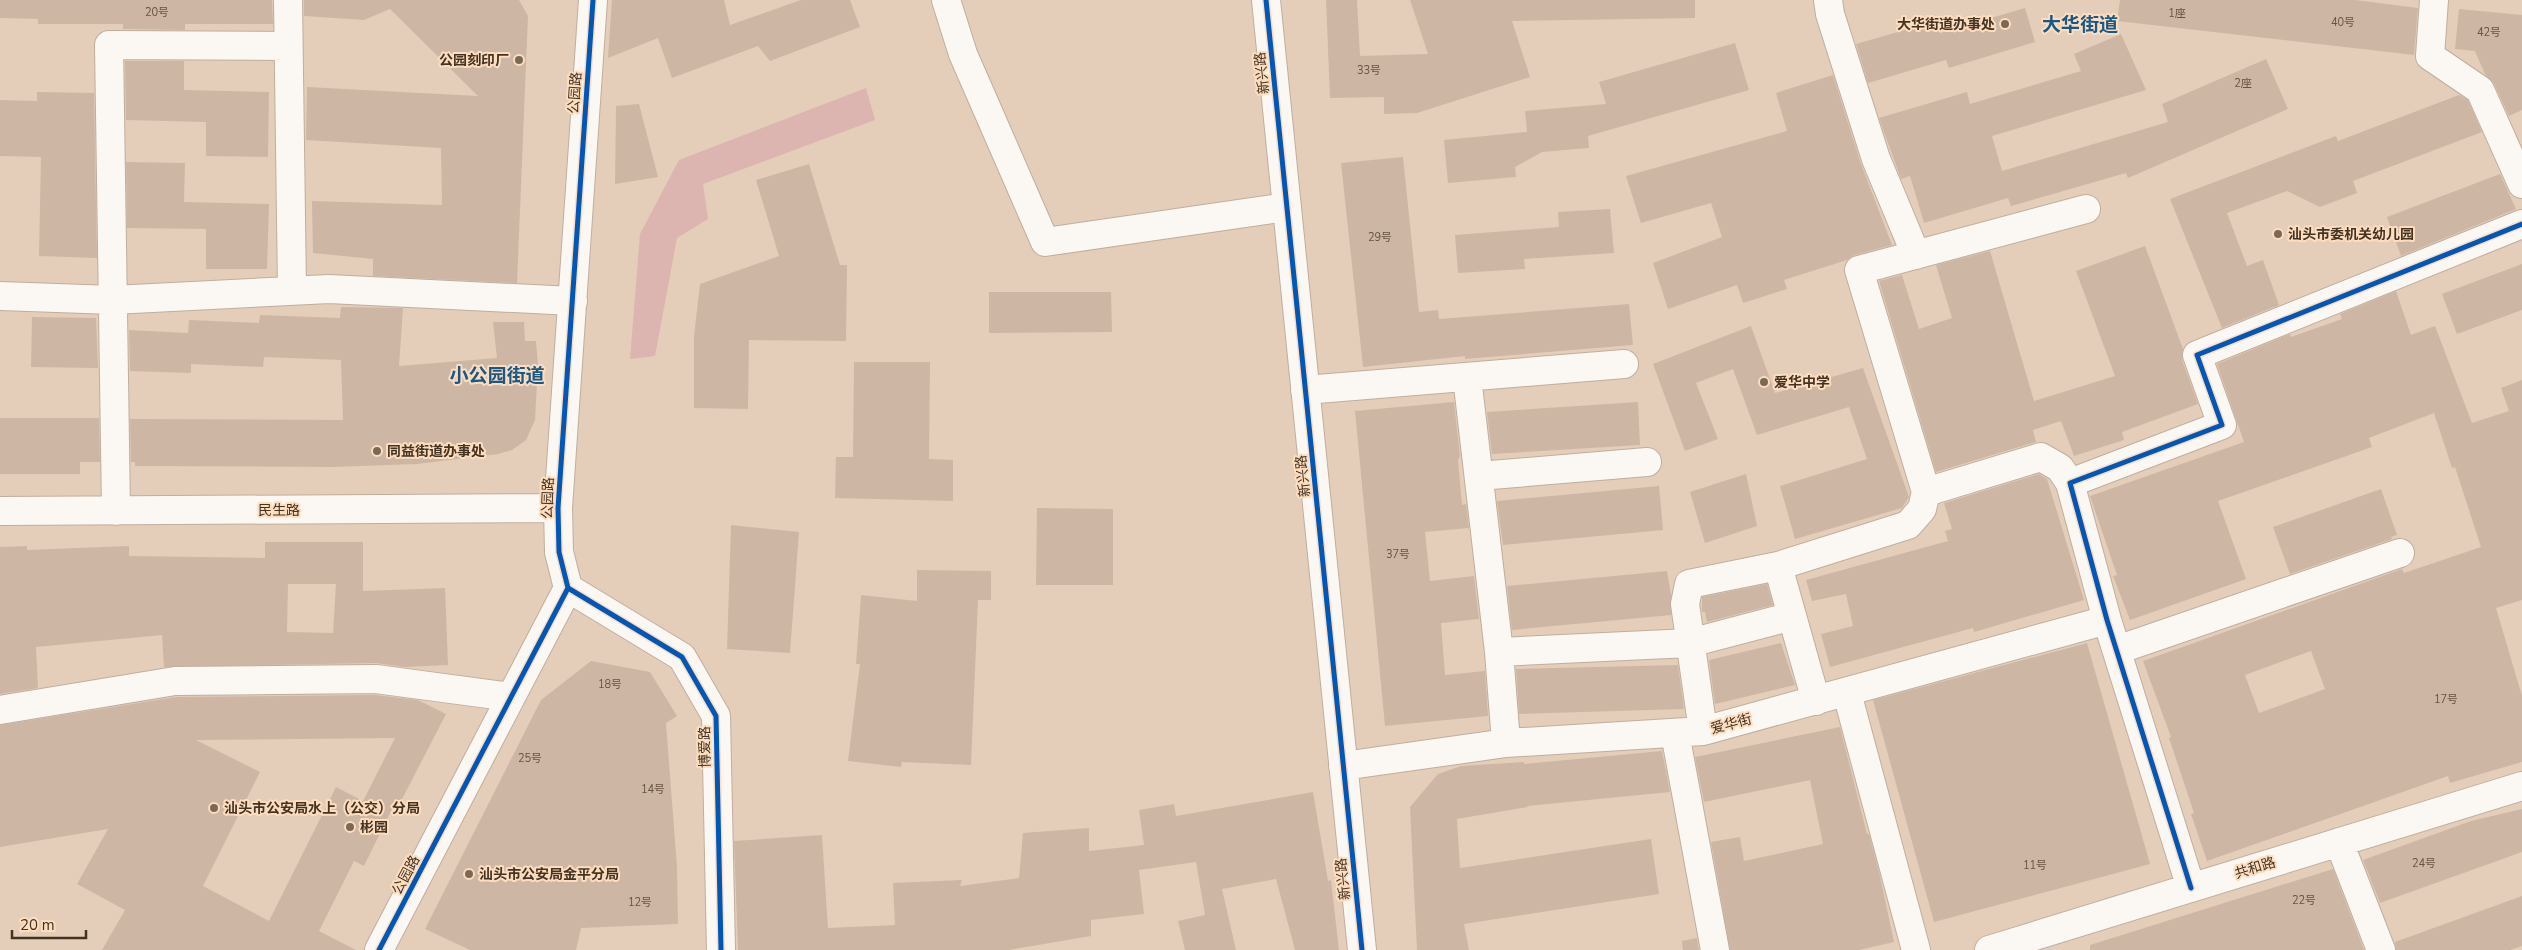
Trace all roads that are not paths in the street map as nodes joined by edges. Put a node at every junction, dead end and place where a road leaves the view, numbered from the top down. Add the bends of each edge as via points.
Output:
1 (288, 0) edge
2 (593, 0) edge
3 (946, 0) edge
4 (1266, 0) edge
5 (1828, 0) edge
6 (2434, 0) edge
7 (288, 46) junction
8 (2522, 184) edge
9 (1287, 207) junction
10 (2086, 208) dead end
11 (2522, 224) edge
12 (1916, 255) junction
13 (292, 290) junction
14 (0, 296) edge
15 (114, 300) junction
16 (573, 301) junction
17 (1624, 364) dead end
18 (1468, 377) junction
19 (1305, 390) junction
20 (1647, 462) dead end
21 (1479, 476) junction
22 (2070, 483) junction
23 (1926, 492) junction
24 (558, 508) junction
25 (0, 510) edge
26 (116, 511) junction
27 (2400, 553) dead end
28 (1778, 566) junction
29 (568, 588) junction
30 (1792, 616) junction
31 (2107, 620) junction
32 (1690, 643) junction
33 (2117, 650) junction
34 (1499, 652) junction
35 (1846, 693) junction
36 (511, 697) junction
37 (1816, 701) junction
38 (0, 710) edge
39 (1703, 731) junction
40 (1675, 733) junction
41 (1506, 743) junction
42 (1343, 766) junction
43 (2522, 786) edge
44 (2340, 842) junction
45 (2191, 888) junction
46 (379, 950) edge
47 (721, 950) edge
48 (1362, 950) edge
49 (1715, 950) edge
50 (1916, 950) edge
51 (1989, 950) edge
52 (2381, 950) edge

1 - 7 street
2 - 16 street, 公园路
3 - 9 street via 963,54 1045,242
4 - 9 street, 新兴路
5 - 12 street via 1876,159
6 - 8 street via 2430,56 2480,90
7 - 13 street
7 - 15 street via 109,45
9 - 19 street, 新兴路
10 - 12 street
11 - 22 street via 2197,355 2222,425
12 - 23 street via 1859,270
13 - 15 street
13 - 16 street
14 - 15 street
15 - 26 street
16 - 24 street, 公园路
17 - 18 street
18 - 19 street
18 - 21 street
19 - 42 street, 新兴路
20 - 21 street
21 - 34 street
22 - 23 street via 2060,468 2041,457
22 - 31 street
23 - 28 street via 1922,509 1908,525
24 - 26 street, 民生路
24 - 29 street, 公园路 via 559,552
25 - 26 street, 民生路
27 - 33 street
28 - 30 street
28 - 32 street via 1689,584 1685,604
29 - 36 street, 公园路
29 - 47 street, 博爱路 via 682,657 716,716
30 - 32 street
30 - 37 street
31 - 33 street
31 - 35 street, 爱华街
32 - 34 street
32 - 39 street
33 - 45 street
34 - 41 street
35 - 37 street, 爱华街
35 - 50 street
36 - 38 street via 376,679 175,681
36 - 46 street, 公园路
37 - 39 street, 爱华街
39 - 40 street, 爱华街
40 - 41 street, 爱华街
40 - 49 street
41 - 42 street, 爱华街
42 - 48 street, 新兴路
43 - 44 street, 共和路
44 - 45 street, 共和路
44 - 52 street
45 - 51 street, 共和路

